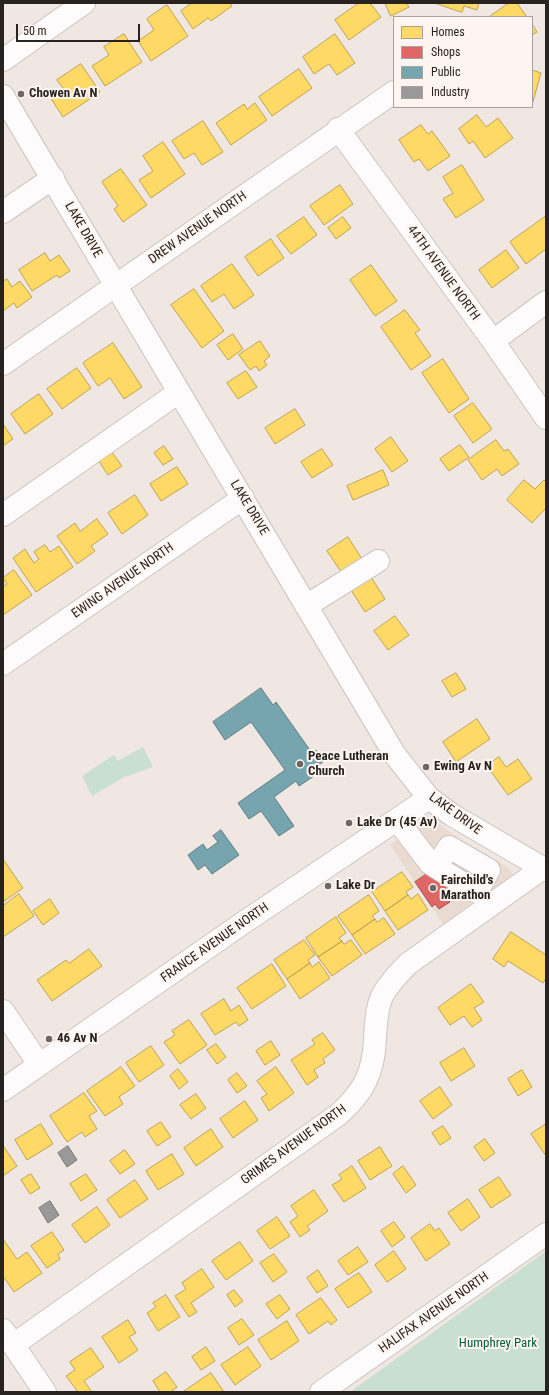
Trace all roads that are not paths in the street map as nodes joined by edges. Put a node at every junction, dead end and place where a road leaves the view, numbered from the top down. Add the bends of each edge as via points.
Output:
1 (84, 3) edge
2 (3, 60) edge
3 (393, 93) edge
4 (3, 96) edge
5 (338, 130) junction
6 (53, 178) junction
7 (3, 212) edge
8 (116, 286) junction
9 (546, 302) edge
10 (493, 341) junction
11 (3, 364) edge
12 (180, 392) junction
13 (546, 418) edge
14 (243, 498) junction
15 (3, 515) edge
16 (378, 561) dead end
17 (306, 606) junction
18 (3, 664) edge
19 (429, 798) junction
20 (397, 820) junction
21 (483, 835) junction
22 (462, 869) junction
23 (545, 869) edge
24 (484, 899) junction
25 (3, 1012) edge
26 (39, 1064) junction
27 (3, 1090) edge
28 (546, 1234) edge
29 (8, 1338) edge
30 (45, 1392) edge
31 (321, 1392) edge

1 - 2 street
3 - 5 street, DREW AVENUE NORTH
4 - 6 street, LAKE DRIVE
5 - 8 street, DREW AVENUE NORTH
5 - 10 street, 44TH AVENUE NORTH
6 - 7 street
6 - 8 street, LAKE DRIVE
8 - 11 street, DREW AVENUE NORTH
8 - 12 street, LAKE DRIVE
9 - 10 street
10 - 13 street, 44TH AVENUE NORTH
12 - 14 street, LAKE DRIVE
12 - 15 street
14 - 17 street, LAKE DRIVE
14 - 18 street, EWING AVENUE NORTH
16 - 17 street
17 - 19 street, LAKE DRIVE via 395,755
19 - 20 street, FRANCE AVENUE NORTH
19 - 21 street, LAKE DRIVE
20 - 22 street via 430,863 436,867
20 - 26 street, FRANCE AVENUE NORTH
21 - 22 street
21 - 23 street, LAKE DRIVE
22 - 24 street
23 - 24 street, GRIMES AVENUE NORTH
24 - 29 street, GRIMES AVENUE NORTH via 394,978 382,997 376,1018 373,1061 369,1074 354,1100 338,1115
25 - 26 street
26 - 27 street, FRANCE AVENUE NORTH
28 - 31 street, HALIFAX AVENUE NORTH
29 - 30 street

